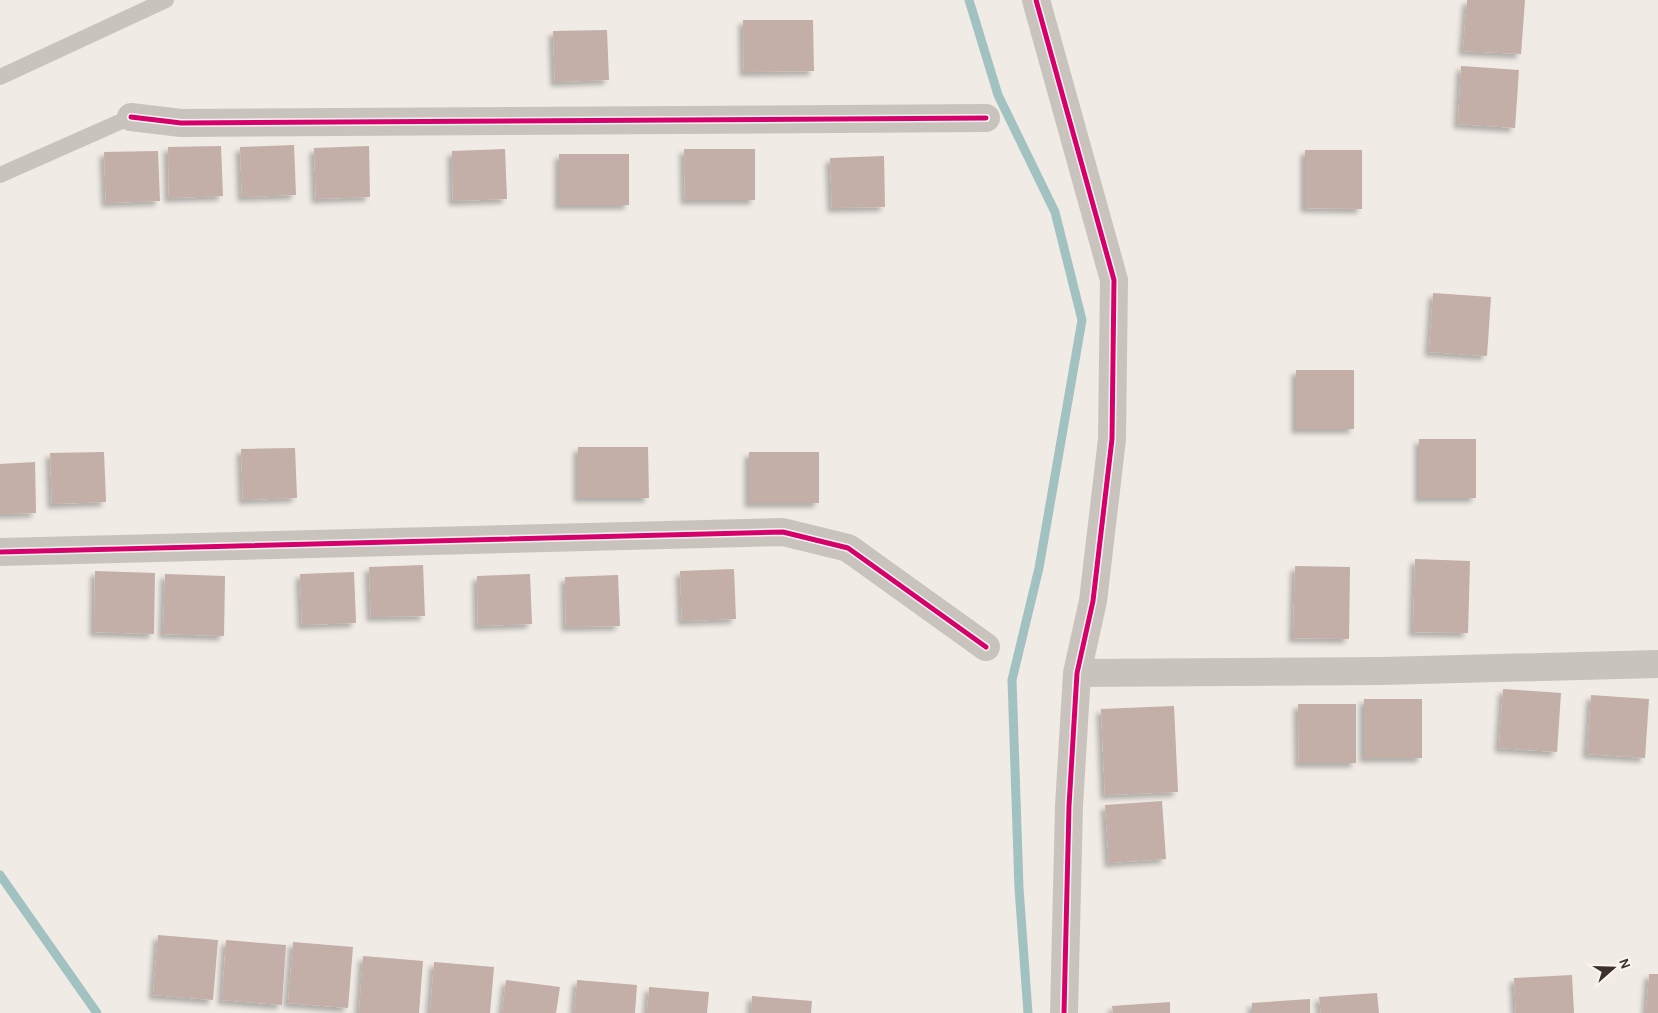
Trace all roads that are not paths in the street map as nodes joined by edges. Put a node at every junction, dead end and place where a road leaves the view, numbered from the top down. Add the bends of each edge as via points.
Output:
1 (166, 0) edge
2 (1036, 0) edge
3 (0, 77) edge
4 (131, 117) joint
5 (986, 118) dead end
6 (0, 175) edge
7 (0, 552) edge
8 (986, 648) dead end
9 (1658, 664) edge
10 (1077, 674) junction
11 (1064, 1013) edge

1 - 3 lane
2 - 10 street via 1114,280 1112,439 1094,601
4 - 5 street via 181,123
4 - 6 lane
7 - 8 street via 783,532 848,548
9 - 10 street
10 - 11 street via 1069,806

